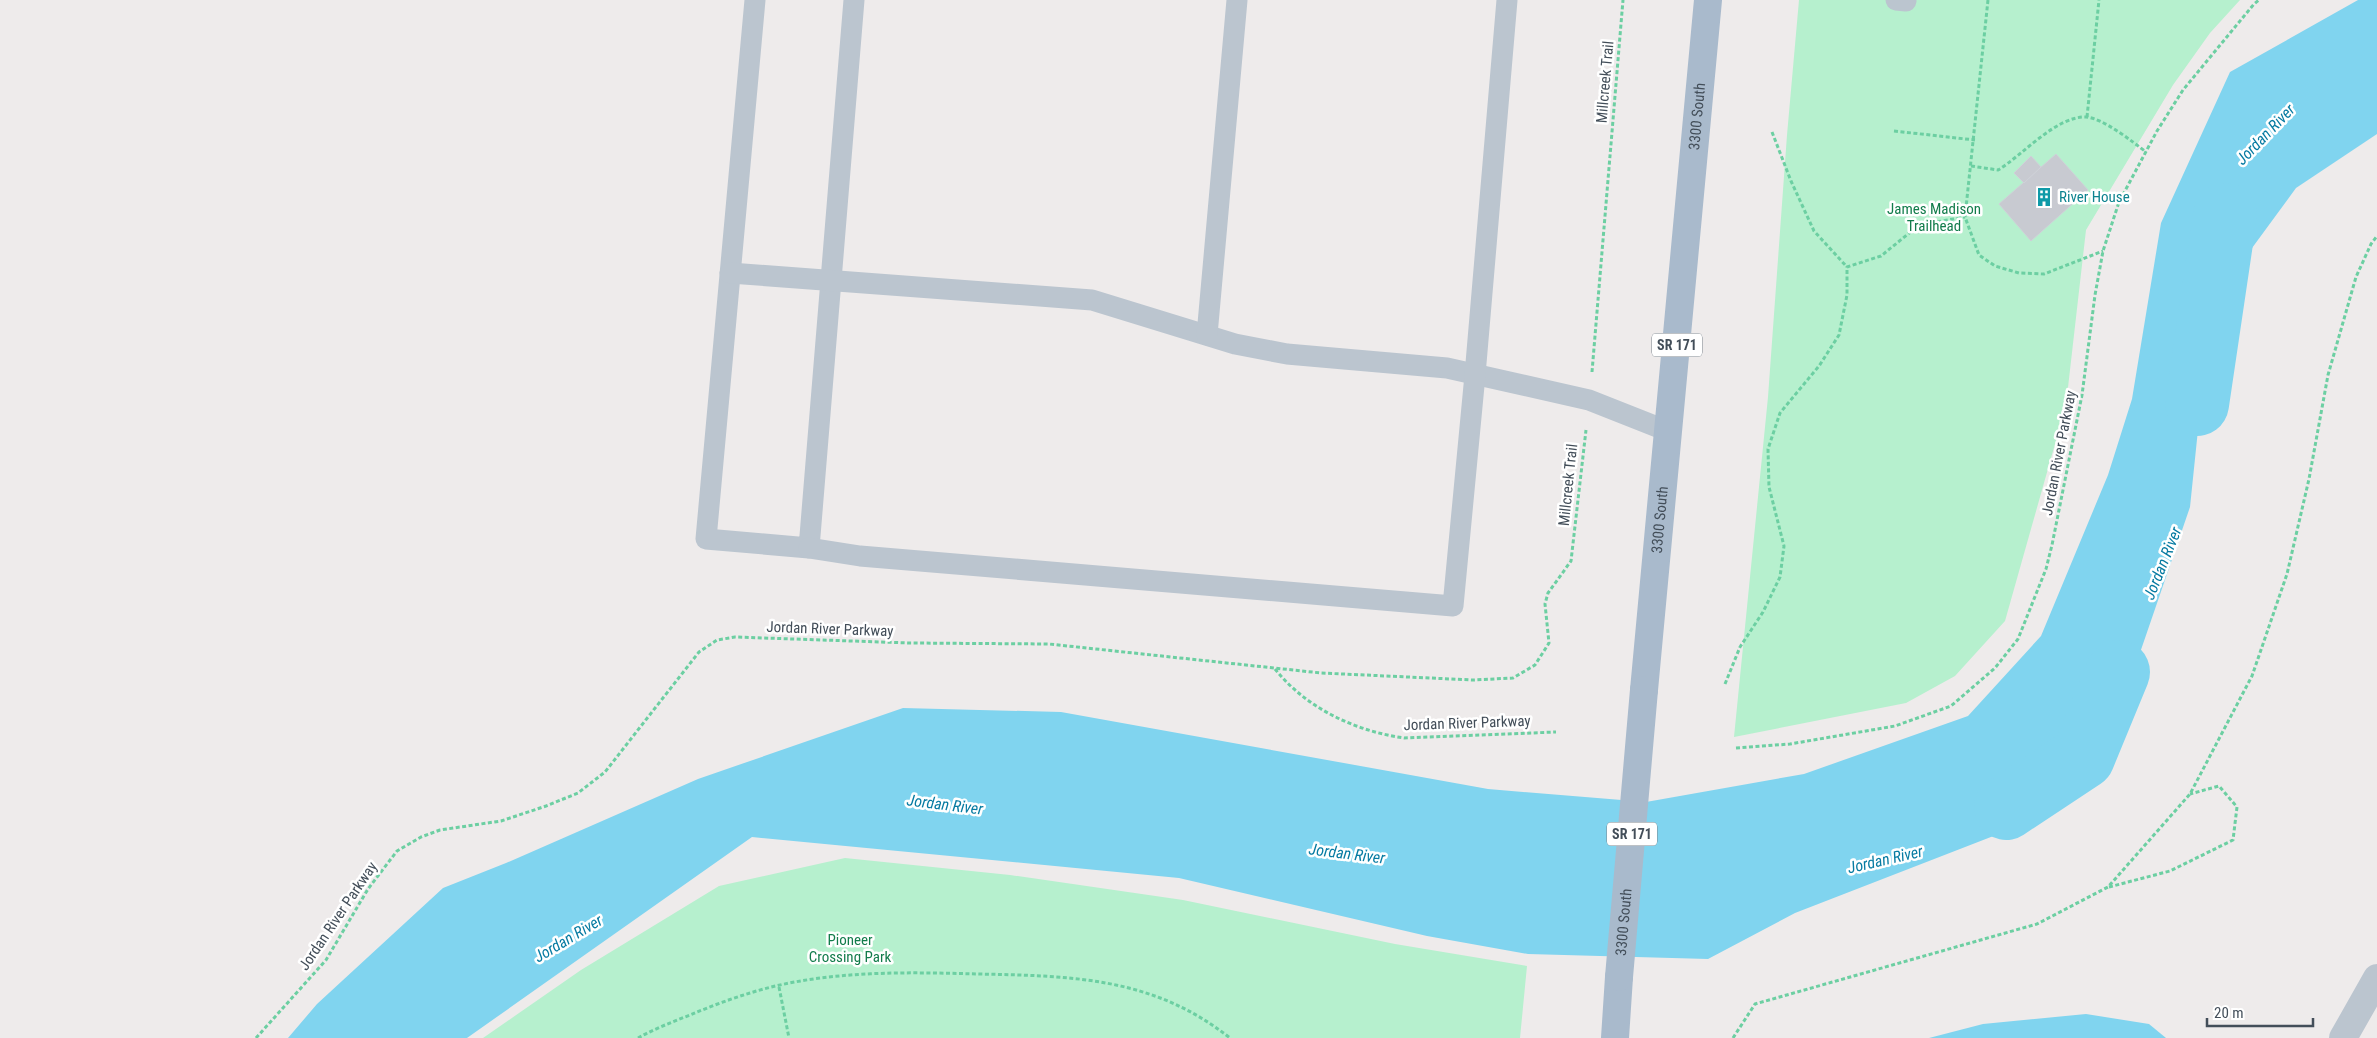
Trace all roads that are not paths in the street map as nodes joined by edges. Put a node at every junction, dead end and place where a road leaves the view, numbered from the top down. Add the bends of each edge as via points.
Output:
1 (755, 0) edge
2 (854, 0) edge
3 (1237, 0) edge
4 (1507, 0) edge
5 (1708, 0) edge
6 (730, 273) junction
7 (832, 280) junction
8 (1207, 335) junction
9 (1475, 375) junction
10 (1670, 432) junction
11 (809, 548) junction
12 (2377, 978) edge
13 (1615, 1038) edge
14 (2343, 1038) edge

1 - 6 lane
2 - 7 lane
3 - 8 lane
4 - 9 lane
5 - 10 main road, 3300 South / SR 171
6 - 7 lane
6 - 11 lane via 706,539
7 - 8 lane via 1092,300
7 - 11 lane
8 - 9 lane via 1287,354 1447,368
9 - 10 lane via 1589,400
9 - 11 lane via 1453,606 860,556
10 - 13 main road, 3300 South / SR 171, bridge via 1644,690
12 - 14 street

